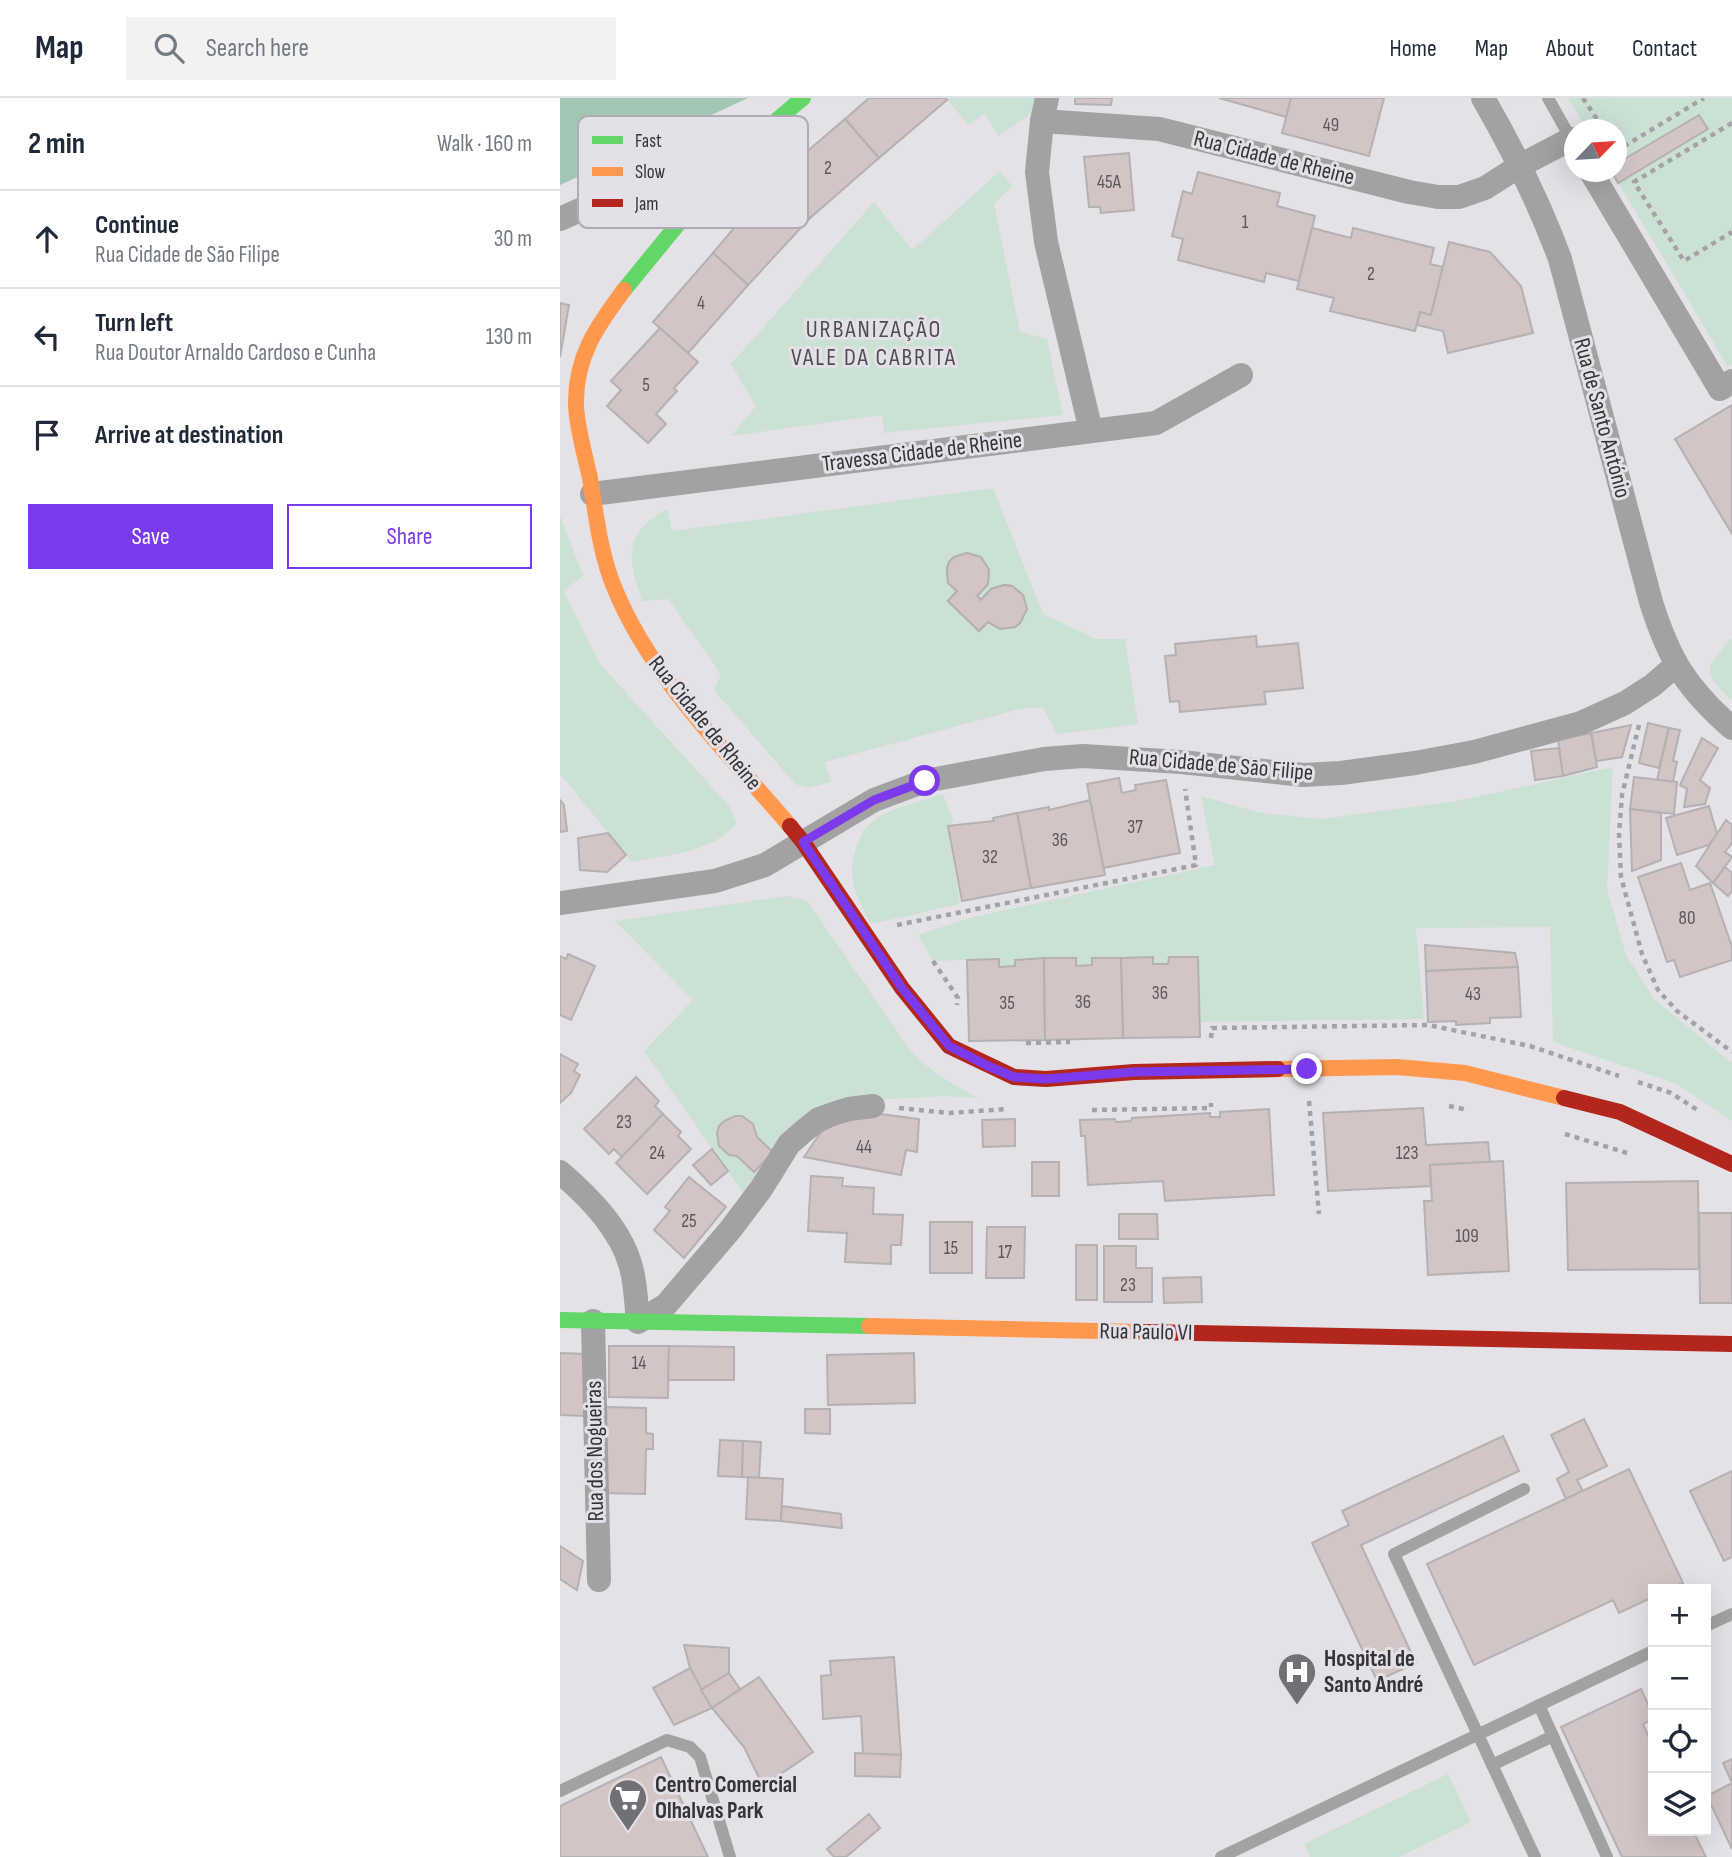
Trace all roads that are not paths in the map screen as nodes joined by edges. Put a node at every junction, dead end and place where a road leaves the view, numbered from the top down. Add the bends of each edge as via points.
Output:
1 (803, 98) edge
2 (1483, 98) edge
3 (1548, 98) edge
4 (1044, 110) edge
5 (782, 116) edge
6 (1564, 126) edge
7 (1564, 145) edge
8 (1521, 166) junction
9 (1597, 182) edge
10 (578, 211) edge
11 (560, 219) edge
12 (674, 228) edge
13 (1241, 375) dead end
14 (1732, 382) edge
15 (1091, 431) junction
16 (592, 494) junction
17 (1676, 665) junction
18 (1732, 728) edge
19 (803, 842) junction
20 (560, 903) edge
21 (873, 1106) road end
22 (1732, 1164) edge
23 (560, 1172) edge
24 (560, 1320) edge
25 (593, 1321) junction
26 (638, 1322) junction
27 (1732, 1344) edge
28 (1524, 1489) dead end
29 (599, 1580) dead end
30 (1732, 1614) edge
31 (1711, 1624) edge
32 (1648, 1653) edge
33 (1539, 1705) junction
34 (1477, 1734) junction
35 (1553, 1737) junction
36 (1492, 1765) junction
37 (560, 1791) edge
38 (730, 1857) edge
39 (1221, 1857) edge
40 (1535, 1857) edge
41 (1607, 1857) edge

1 - 5 street, Rua Cidade de Rheine
2 - 8 street, Rua de Santo António
3 - 6 lane
4 - 8 street, Rua Cidade de Rheine via 1159,129 1438,197 1459,197 1485,188
4 - 15 street via 1037,172 1046,242
7 - 8 street, Rua Cidade de Rheine
8 - 17 street, Rua de Santo António via 1560,259 1651,602
9 - 14 street via 1720,388
10 - 11 street
12 - 16 street, Rua Cidade de Rheine via 596,327 581,362 576,405
13 - 15 street, Travessa Cidade de Rheine via 1156,423
15 - 16 street, Travessa Cidade de Rheine
16 - 19 street, Rua Cidade de Rheine via 613,585 636,634 663,676
17 - 18 street, Rua de Santo António via 1696,693
17 - 19 street, Rua Cidade de São Filipe via 1625,703 1581,723 1499,746 1415,763 1303,775 1181,762 1083,756 1044,759 925,781 874,800
19 - 20 street, Rua Cidade de São Filipe via 765,864 715,881
19 - 22 street, Rua Cidade de Rheine via 902,988 949,1046 1014,1077 1397,1068 1465,1073 1620,1112
21 - 26 street via 819,1119 789,1144 730,1230 666,1305
23 - 26 street via 591,1201 624,1246 632,1269
24 - 25 street, Rua Paulo VI
25 - 26 street, Rua Paulo VI
25 - 29 street, Rua dos Nogueiras
26 - 27 street, Rua Paulo VI
28 - 34 lane via 1394,1554
30 - 31 lane
32 - 33 lane
33 - 34 lane
33 - 35 lane
34 - 36 lane
34 - 39 lane
35 - 36 lane
35 - 41 lane
36 - 40 lane
37 - 38 lane via 667,1740 690,1747 700,1757

